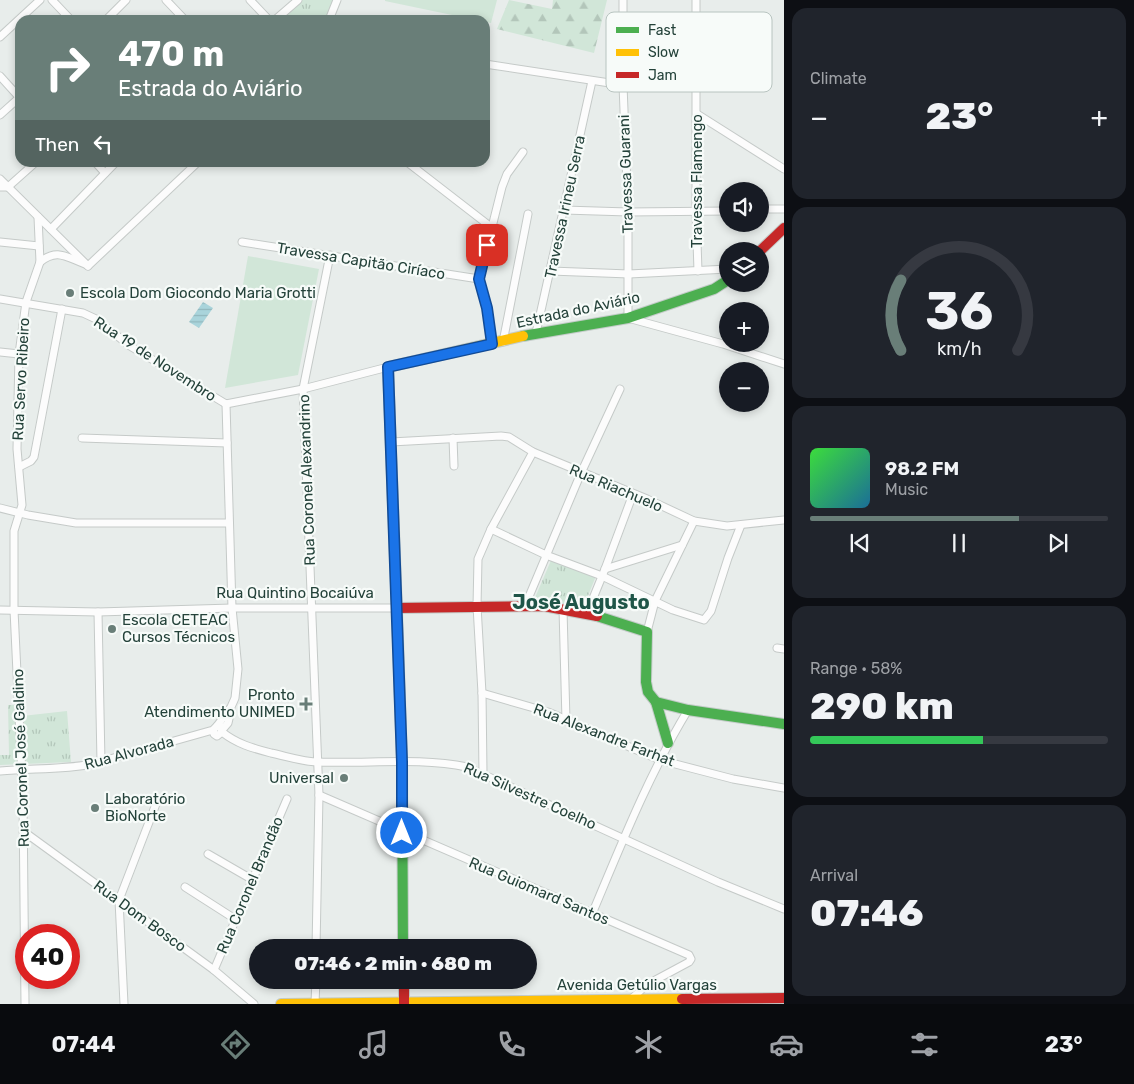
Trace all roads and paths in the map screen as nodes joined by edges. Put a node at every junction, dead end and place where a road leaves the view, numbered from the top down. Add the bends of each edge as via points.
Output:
1 (40, 0) edge
2 (52, 0) edge
3 (126, 0) edge
4 (166, 0) edge
5 (250, 0) edge
6 (298, 0) edge
7 (337, 0) edge
8 (24, 15) edge
9 (66, 15) edge
10 (111, 15) edge
11 (180, 15) edge
12 (264, 15) edge
13 (281, 15) edge
14 (331, 15) edge
15 (15, 23) edge
16 (0, 37) edge
17 (490, 65) edge
18 (0, 76) edge
19 (592, 81) junction
20 (606, 83) edge
21 (15, 92) edge
22 (623, 92) edge
23 (697, 92) edge
24 (15, 102) edge
25 (697, 114) junction
26 (0, 115) edge
27 (523, 152) dead end
28 (30, 167) edge
29 (100, 167) edge
30 (111, 167) edge
31 (193, 167) edge
32 (413, 167) edge
33 (784, 170) edge
34 (106, 173) junction
35 (0, 178) edge
36 (0, 186) edge
37 (8, 187) junction
38 (769, 209) edge
39 (784, 209) edge
40 (564, 210) junction
41 (719, 211) edge
42 (628, 212) junction
43 (696, 212) junction
44 (528, 214) dead end
45 (38, 217) junction
46 (491, 227) junction
47 (784, 228) edge
48 (51, 229) junction
49 (0, 242) edge
50 (64, 242) junction
51 (242, 242) dead end
52 (769, 242) edge
53 (39, 246) junction
54 (58, 254) junction
55 (330, 255) junction
56 (40, 262) junction
57 (88, 266) junction
58 (719, 270) edge
59 (551, 271) junction
60 (698, 271) junction
61 (629, 274) junction
62 (479, 279) junction
63 (719, 286) edge
64 (0, 299) edge
65 (26, 302) junction
66 (62, 309) junction
67 (628, 318) junction
68 (536, 334) junction
69 (497, 343) junction
70 (0, 352) edge
71 (19, 354) junction
72 (784, 364) edge
73 (388, 367) junction
74 (303, 389) junction
75 (620, 389) dead end
76 (226, 404) junction
77 (82, 438) dead end
78 (453, 438) junction
79 (391, 442) junction
80 (227, 443) junction
81 (533, 452) junction
82 (454, 466) dead end
83 (19, 467) junction
84 (581, 472) junction
85 (632, 494) junction
86 (0, 508) edge
87 (20, 513) junction
88 (784, 520) edge
89 (694, 521) junction
90 (229, 523) junction
91 (741, 525) junction
92 (491, 529) junction
93 (682, 546) junction
94 (546, 554) junction
95 (604, 573) junction
96 (655, 601) junction
97 (478, 606) junction
98 (524, 606) junction
99 (232, 608) junction
100 (312, 608) junction
101 (396, 608) junction
102 (563, 609) junction
103 (0, 610) edge
104 (14, 610) junction
105 (98, 612) junction
106 (587, 613) junction
107 (647, 632) junction
108 (482, 693) junction
109 (656, 702) junction
110 (688, 710) junction
111 (566, 720) junction
112 (784, 724) edge
113 (218, 731) junction
114 (668, 743) junction
115 (660, 760) junction
116 (101, 762) junction
117 (317, 762) junction
118 (402, 762) junction
119 (22, 768) junction
120 (0, 771) edge
121 (483, 773) junction
122 (784, 788) edge
123 (319, 795) junction
124 (287, 799) dead end
125 (156, 804) dead end
126 (23, 831) junction
127 (402, 833) junction
128 (624, 838) junction
129 (208, 854) dead end
130 (253, 880) junction
131 (185, 887) dead end
132 (119, 900) junction
133 (784, 909) edge
134 (592, 914) junction
135 (235, 919) junction
136 (316, 939) edge
137 (403, 939) edge
138 (214, 970) junction
139 (316, 989) edge
140 (404, 989) edge
141 (784, 998) edge
142 (630, 999) junction
143 (676, 1002) edge
144 (315, 1003) junction
145 (404, 1003) edge
146 (25, 1004) edge
147 (124, 1004) edge
148 (254, 1004) edge
149 (281, 1004) edge

1 - 8 street
2 - 9 street
3 - 10 street
4 - 11 street
5 - 12 street
6 - 13 street
7 - 14 street
15 - 16 street
17 - 19 street
18 - 21 street
19 - 20 street
19 - 40 street, Travessa Irineu Serra
22 - 42 street, Travessa Guarani
23 - 25 street, Travessa Flamengo
24 - 26 street
25 - 33 street
25 - 43 street, Travessa Flamengo
27 - 46 street via 507,174
28 - 37 street
29 - 34 street
30 - 34 street
31 - 57 street
32 - 46 street
34 - 48 street
35 - 37 street
36 - 37 street
37 - 45 street
38 - 39 street
40 - 42 street
40 - 59 street, Travessa Irineu Serra
41 - 43 street
42 - 43 street
42 - 61 street, Travessa Guarani
43 - 60 street, Travessa Flamengo
44 - 69 street
45 - 48 street
45 - 53 street, Rua Servo Ribeiro
46 - 62 street
47 - 52 street
48 - 50 street
49 - 53 street
50 - 54 street
50 - 57 street
51 - 55 street, Travessa Capitão Ciríaco
53 - 56 street, Rua Servo Ribeiro
54 - 56 street via 49,255
54 - 57 street
55 - 62 street, Travessa Capitão Ciríaco
55 - 74 street, Rua Coronel Alexandrino
56 - 65 street, Rua Servo Ribeiro
58 - 60 street
59 - 61 street
59 - 68 street, Travessa Irineu Serra
60 - 61 street
61 - 67 street, Travessa Guarani
62 - 69 street
63 - 67 street, Estrada do Aviário
64 - 65 street, Rua 19 de Novembro
65 - 66 street, Rua 19 de Novembro
65 - 71 street, Rua Servo Ribeiro
66 - 76 street, Rua 19 de Novembro via 96,319 130,346
66 - 83 street via 34,457
67 - 68 street, Estrada do Aviário
67 - 72 street
68 - 69 street, Estrada do Aviário
69 - 73 street, Estrada do Aviário
70 - 71 street
71 - 83 street, Rua Servo Ribeiro
73 - 74 street, Estrada do Aviário
73 - 79 street
74 - 76 street, Estrada do Aviário
74 - 100 street, Rua Coronel Alexandrino
75 - 84 street
76 - 80 street
77 - 80 street
78 - 79 street, Rua Riachuelo
78 - 81 street, Rua Riachuelo via 501,436
78 - 82 street
79 - 101 street
80 - 90 street
81 - 84 street, Rua Riachuelo
81 - 92 street
83 - 87 street, Rua Servo Ribeiro
84 - 85 street, Rua Riachuelo
84 - 94 street
85 - 89 street, Rua Riachuelo
85 - 95 street
86 - 87 street
87 - 90 street via 76,523
87 - 104 street, Rua Coronel José Galdino via 14,531
88 - 91 street, Rua Riachuelo
89 - 91 street, Rua Riachuelo
89 - 93 street
90 - 99 street
91 - 96 street via 711,611 704,620
92 - 94 street
92 - 97 street via 478,559
93 - 95 street
93 - 96 street
94 - 95 street
94 - 98 street
95 - 96 street
95 - 106 street
96 - 107 street
97 - 98 street, Rua Quintino Bocaiúva
97 - 101 street, Rua Quintino Bocaiúva
97 - 108 street
98 - 102 street, Rua Quintino Bocaiúva
99 - 100 street, Rua Quintino Bocaiúva
99 - 105 street, Rua Quintino Bocaiúva
99 - 113 street via 238,669 235,698
100 - 101 street, Rua Quintino Bocaiúva
100 - 117 street, Rua Coronel Alexandrino
101 - 118 street
102 - 106 street, Rua Quintino Bocaiúva
102 - 111 street
103 - 104 street, Rua Quintino Bocaiúva
104 - 105 street, Rua Quintino Bocaiúva
104 - 119 street, Rua Coronel José Galdino
105 - 116 street
106 - 107 street, Rua Quintino Bocaiúva
107 - 109 street via 646,682 648,692
108 - 111 street, Rua Alexandre Farhat via 525,704
108 - 121 street
109 - 110 street
109 - 114 street
110 - 112 street
110 - 114 street
111 - 115 street, Rua Alexandre Farhat
113 - 116 street, Rua Alvorada
113 - 117 street, Rua Silvestre Coelho via 240,744
114 - 115 street
115 - 122 street, Rua Alexandre Farhat
115 - 128 street
116 - 119 street, Rua Alvorada via 75,768
117 - 118 street, Rua Silvestre Coelho
117 - 123 street, Rua Coronel Alexandrino
118 - 121 street, Rua Silvestre Coelho via 450,764
118 - 127 street
119 - 120 street, Rua Alvorada
119 - 126 street, Rua Coronel José Galdino
121 - 128 street, Rua Silvestre Coelho
123 - 127 street, Rua Guiomard Santos
123 - 136 street, Rua Coronel Alexandrino
124 - 130 street, Rua Coronel Brandão
125 - 132 street
126 - 132 street, Rua Dom Bosco
126 - 146 street, Rua Coronel José Galdino
127 - 134 street, Rua Guiomard Santos
127 - 137 street
128 - 133 street, Rua Silvestre Coelho
128 - 134 street
129 - 130 street
130 - 135 street, Rua Coronel Brandão
131 - 135 street
132 - 138 street, Rua Dom Bosco
132 - 147 street
134 - 142 street, Rua Guiomard Santos via 690,957 689,962 648,984
135 - 138 street, Rua Coronel Brandão
138 - 148 street, Rua Dom Bosco
139 - 144 street
140 - 145 street
141 - 143 street, Avenida Getúlio Vargas
142 - 143 street, Avenida Getúlio Vargas
142 - 145 street, Avenida Getúlio Vargas
144 - 145 street, Avenida Getúlio Vargas
144 - 149 street, Avenida Getúlio Vargas

